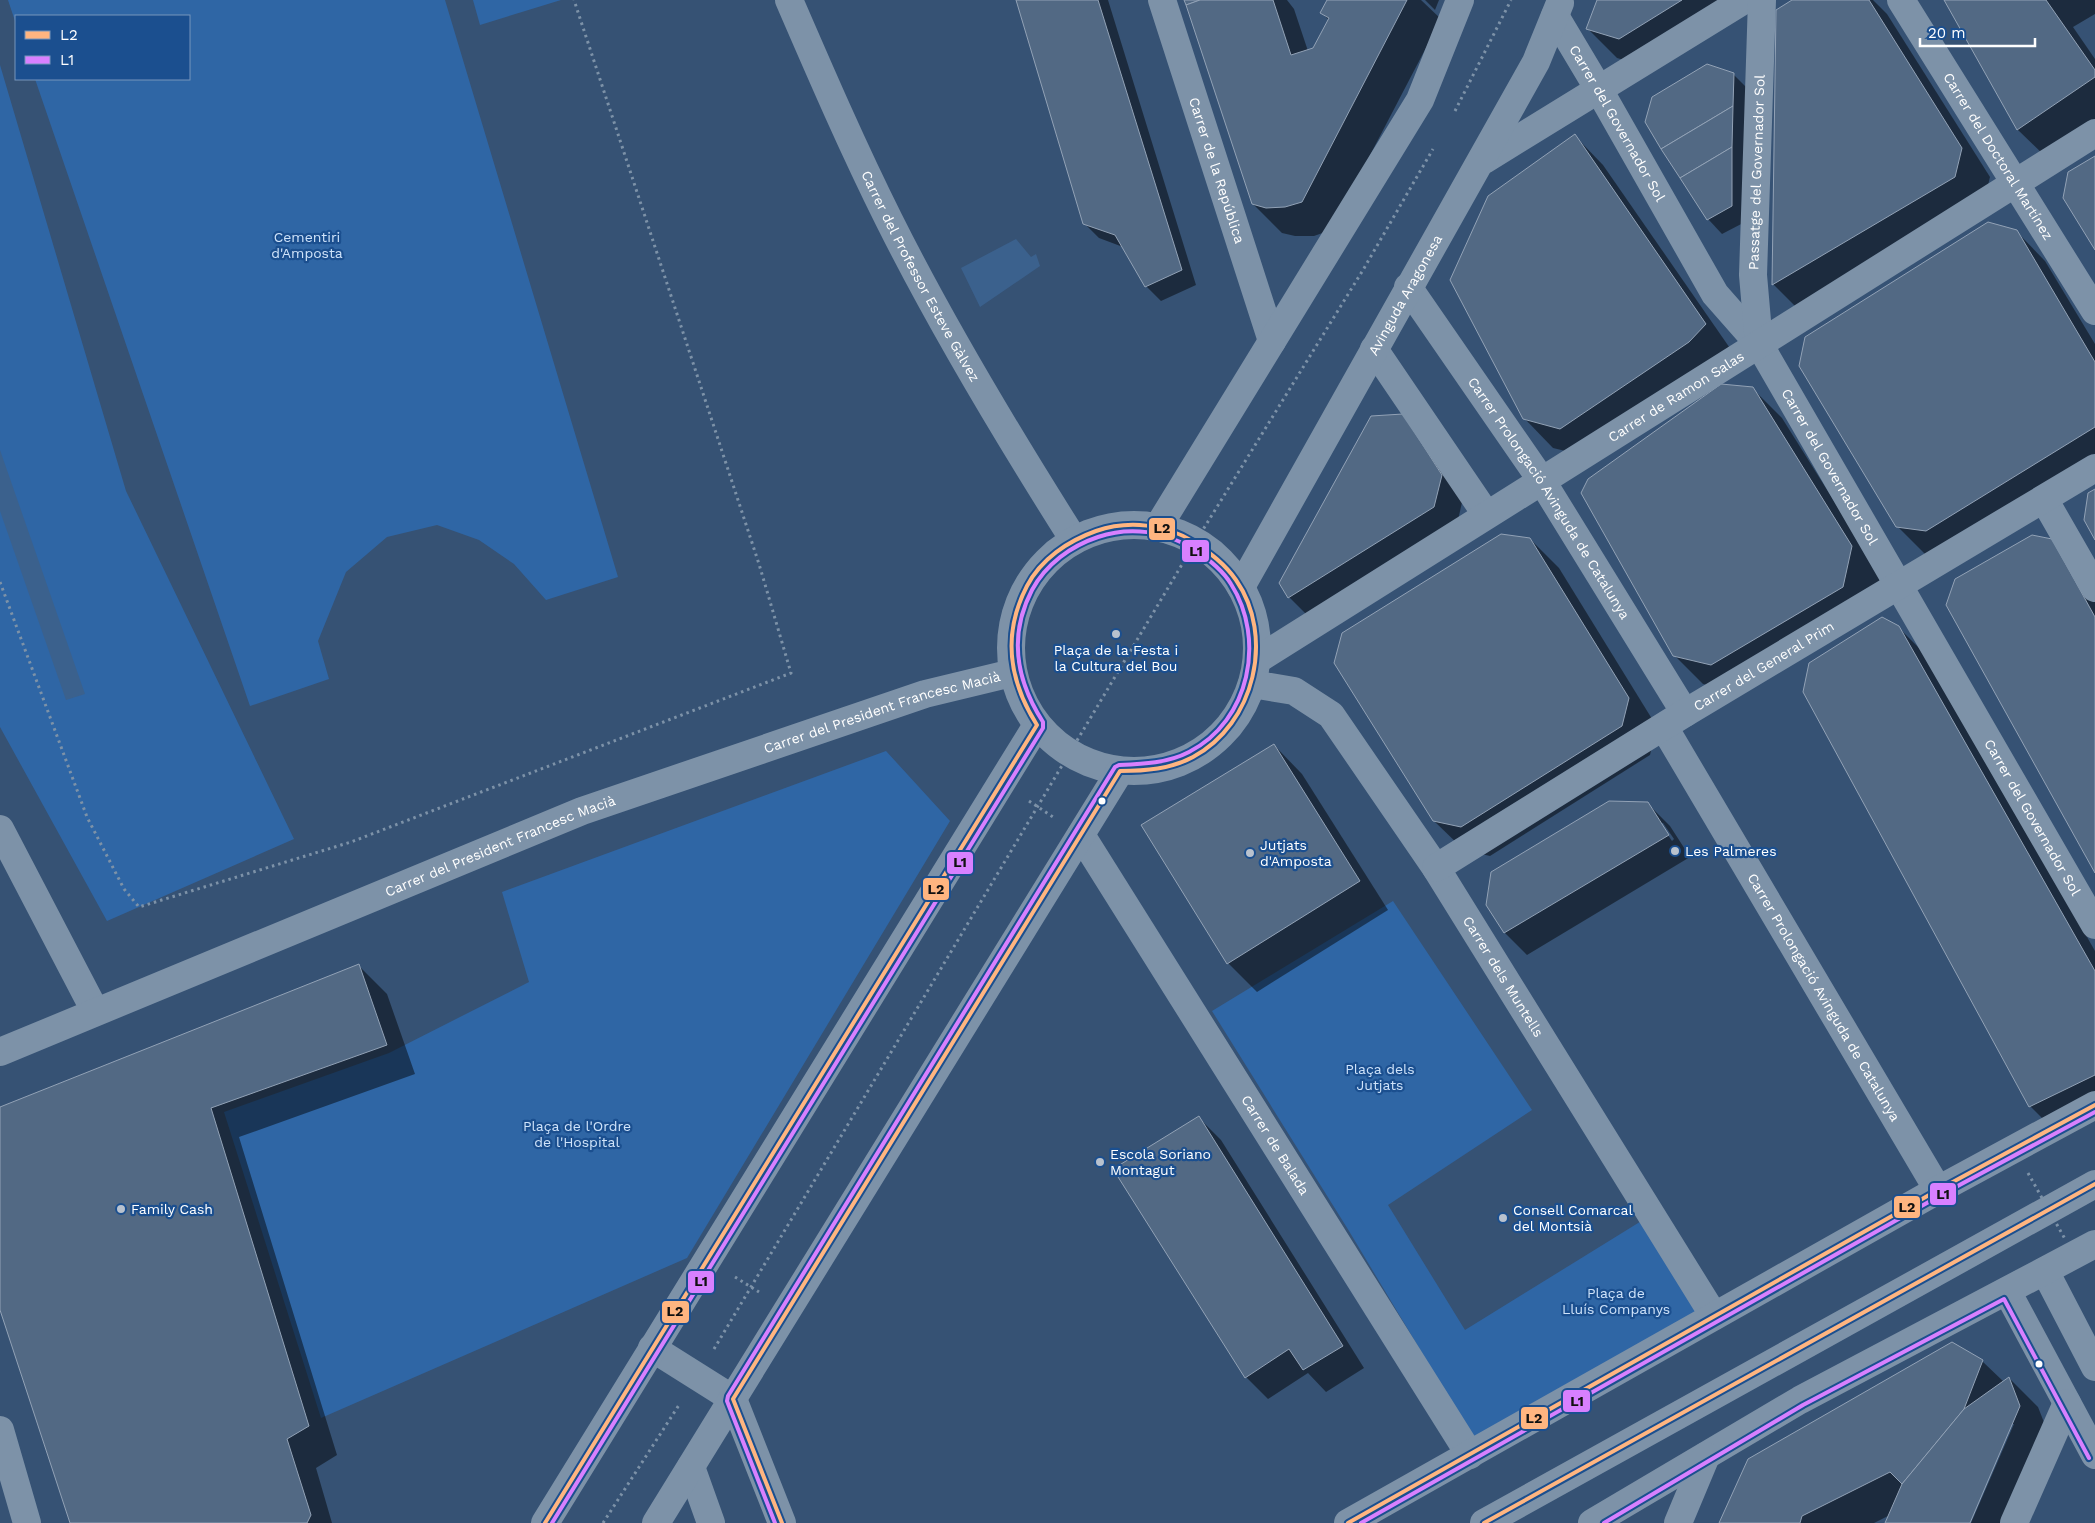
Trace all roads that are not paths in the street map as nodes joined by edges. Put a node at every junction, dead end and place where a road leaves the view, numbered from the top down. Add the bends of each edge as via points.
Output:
1 (789, 0) edge
2 (1162, 0) edge
3 (1460, 0) edge
4 (1744, 0) edge
5 (1762, 0) edge
6 (1901, 0) edge
7 (1558, 8) edge
8 (1598, 88) junction
9 (2095, 133) edge
10 (1480, 162) junction
11 (2016, 182) junction
12 (1408, 287) junction
13 (2095, 311) edge
14 (1272, 341) junction
15 (1759, 344) junction
16 (1374, 349) junction
17 (2095, 468) edge
18 (1542, 481) junction
19 (2044, 499) junction
20 (1486, 514) junction
21 (1158, 527) junction
22 (1074, 540) junction
23 (1900, 586) junction
24 (1241, 587) junction
25 (2095, 588) edge
26 (1255, 672) junction
27 (1012, 674) junction
28 (1675, 720) junction
29 (1037, 725) junction
30 (1120, 771) junction
31 (0, 829) edge
32 (1081, 835) junction
33 (1436, 868) junction
34 (2095, 925) edge
35 (96, 1011) junction
36 (0, 1052) edge
37 (2095, 1105) edge
38 (2095, 1184) edge
39 (1938, 1190) junction
40 (2095, 1244) edge
41 (2045, 1271) junction
42 (2007, 1291) junction
43 (1714, 1316) junction
44 (652, 1348) junction
45 (2095, 1367) edge
46 (732, 1399) junction
47 (2067, 1403) junction
48 (0, 1430) edge
49 (1470, 1455) junction
50 (2095, 1455) edge
51 (1706, 1456) junction
52 (691, 1467) junction
53 (26, 1523) edge
54 (545, 1523) edge
55 (656, 1523) edge
56 (711, 1523) edge
57 (782, 1523) edge
58 (1348, 1523) edge
59 (1484, 1523) edge
60 (1592, 1523) edge
61 (1678, 1523) edge
62 (2014, 1523) edge

1 - 22 street, Carrer del Professor Esteve Gàlvez via 841,122 890,222 1019,452
2 - 14 street, Carrer de la República
3 - 14 street via 1420,100
4 - 8 street
5 - 15 street, Passatge del Governador Sol via 1753,275
6 - 11 street, Carrer del Doctoral Martínez
7 - 8 street, Carrer del Governador Sol
7 - 10 street, Avinguda Aragonesa via 1536,62
8 - 10 street
8 - 15 street, Carrer del Governador Sol via 1715,294
9 - 11 street, Carrer de Ramon Salas
10 - 12 street, Avinguda Aragonesa
11 - 13 street, Carrer del Doctoral Martínez
11 - 15 street, Carrer de Ramon Salas
12 - 16 street, Avinguda Aragonesa
12 - 18 street, Carrer Prolongació Avinguda de Catalunya
14 - 21 street
15 - 18 street, Carrer de Ramon Salas
15 - 23 street, Carrer del Governador Sol
16 - 20 street
16 - 24 street, Avinguda Aragonesa
17 - 19 street, Carrer del General Prim
18 - 20 street, Carrer de Ramon Salas
18 - 28 street, Carrer Prolongació Avinguda de Catalunya
19 - 23 street, Carrer del General Prim
19 - 25 street
20 - 26 street, Carrer de Ramon Salas
21 - 22 street via 1115,526
21 - 24 street via 1196,541 1221,561
22 - 27 street via 1046,561 1021,597 1010,638
23 - 28 street, Carrer del General Prim
23 - 34 street, Carrer del Governador Sol
24 - 26 street via 1254,622
26 - 30 street via 1233,722 1202,751 1163,768
26 - 33 street, Carrer dels Muntells via 1294,691 1331,715
27 - 29 street via 1021,700
27 - 35 street, Carrer del President Francesc Macià via 925,694 582,811
28 - 33 street, Carrer del General Prim
28 - 39 street, Carrer Prolongació Avinguda de Catalunya
29 - 30 street via 1070,754 1094,765
29 - 44 street
30 - 32 street
31 - 35 street
32 - 46 street
32 - 49 street, Carrer de Balada
33 - 43 street, Carrer dels Muntells
35 - 36 street, Carrer del President Francesc Macià
37 - 39 street
38 - 59 street
39 - 43 street
40 - 41 street
41 - 42 street
41 - 45 street
42 - 47 street
42 - 51 street via 1800,1400
43 - 49 street
44 - 46 street
44 - 54 street
46 - 52 street
46 - 57 street
47 - 50 street
47 - 62 street
48 - 53 street
49 - 58 street
51 - 60 street
51 - 61 street
52 - 55 street
52 - 56 street

